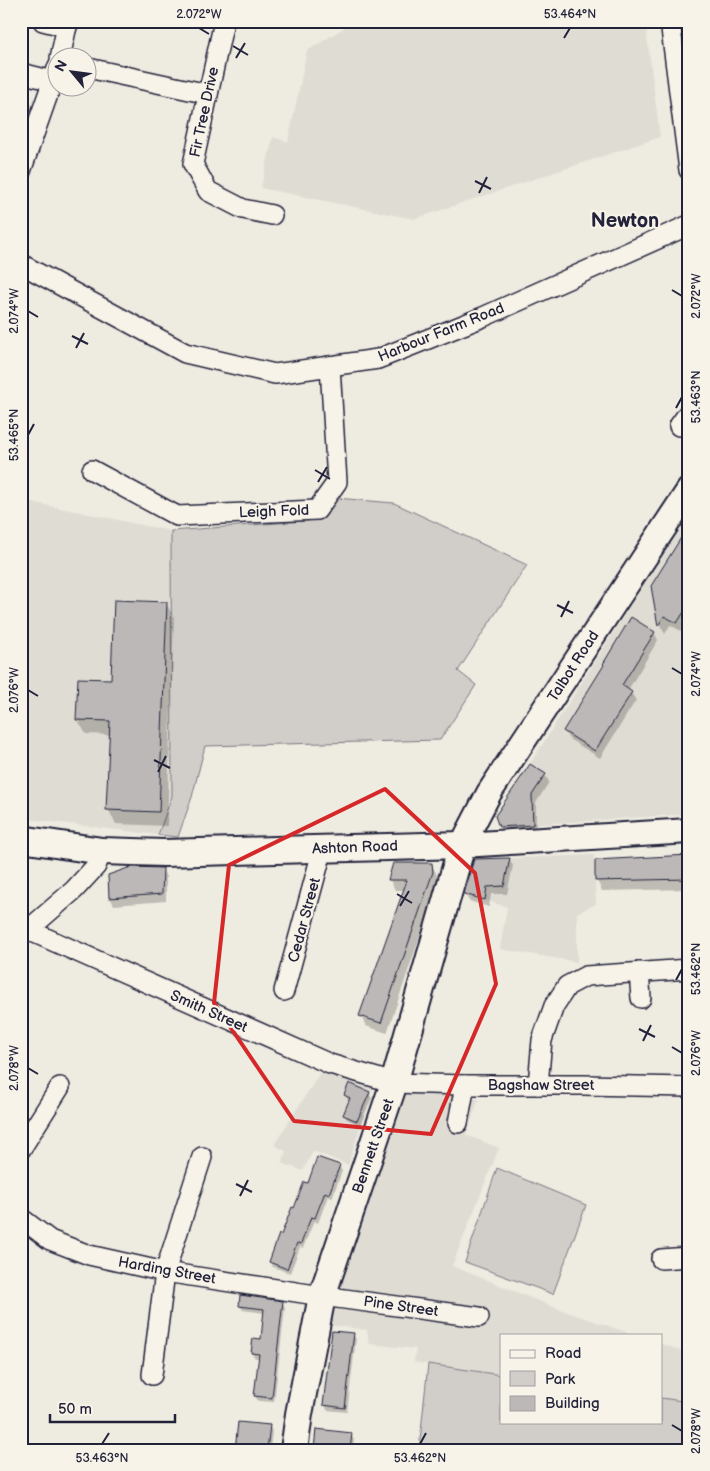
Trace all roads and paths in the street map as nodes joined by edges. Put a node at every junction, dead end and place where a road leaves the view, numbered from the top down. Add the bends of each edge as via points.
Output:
1 (42, 21) edge
2 (224, 21) edge
3 (670, 21) edge
4 (68, 24) edge
5 (62, 48) edge
6 (98, 70) edge
7 (21, 73) edge
8 (48, 73) edge
9 (48, 93) edge
10 (208, 94) junction
11 (21, 170) edge
12 (689, 170) edge
13 (272, 215) dead end
14 (689, 225) edge
15 (21, 264) edge
16 (330, 366) junction
17 (92, 470) dead end
18 (689, 490) edge
19 (689, 831) edge
20 (21, 839) edge
21 (462, 845) junction
22 (323, 848) junction
23 (102, 851) junction
24 (24, 931) edge
25 (689, 969) edge
26 (640, 972) junction
27 (284, 991) dead end
28 (641, 998) dead end
29 (394, 1083) junction
30 (538, 1085) junction
31 (465, 1086) junction
32 (60, 1087) dead end
33 (689, 1087) edge
34 (458, 1123) dead end
35 (21, 1149) edge
36 (202, 1157) dead end
37 (21, 1218) edge
38 (689, 1257) edge
39 (661, 1259) dead end
40 (165, 1272) junction
41 (322, 1296) junction
42 (479, 1317) dead end
43 (152, 1376) dead end
44 (294, 1450) edge

1 - 4 street
2 - 10 street, Fir Tree Drive
3 - 12 street
4 - 5 street
6 - 10 street
7 - 8 street
9 - 11 street
10 - 13 street, Fir Tree Drive via 192,164 208,191 243,209
14 - 16 street, Harbour Farm Road via 483,317 378,359
15 - 16 street, Harbour Farm Road via 185,353 275,374
16 - 17 street, Leigh Fold via 337,482 317,510 177,516
18 - 21 street, Talbot Road via 489,793
19 - 21 street, Ashton Road
20 - 23 main road, Ashton Road
21 - 22 main road, Ashton Road
21 - 29 main road, Bennett Street
22 - 23 main road, Ashton Road via 164,853
22 - 27 street, Cedar Street
23 - 24 street via 96,866 74,890
24 - 29 street, Smith Street via 330,1064
25 - 26 street
26 - 28 street
26 - 30 street via 586,976 567,986 554,1006 542,1040
29 - 31 street, Bagshaw Street
29 - 41 main road, Bennett Street
30 - 31 street, Bagshaw Street
30 - 33 street, Bagshaw Street
31 - 34 street
32 - 35 street
36 - 40 street
37 - 40 street, Harding Street via 50,1240 88,1255
38 - 39 street
40 - 41 street, Harding Street
40 - 43 street
41 - 42 street, Pine Street
41 - 44 main road, Bennett Street

